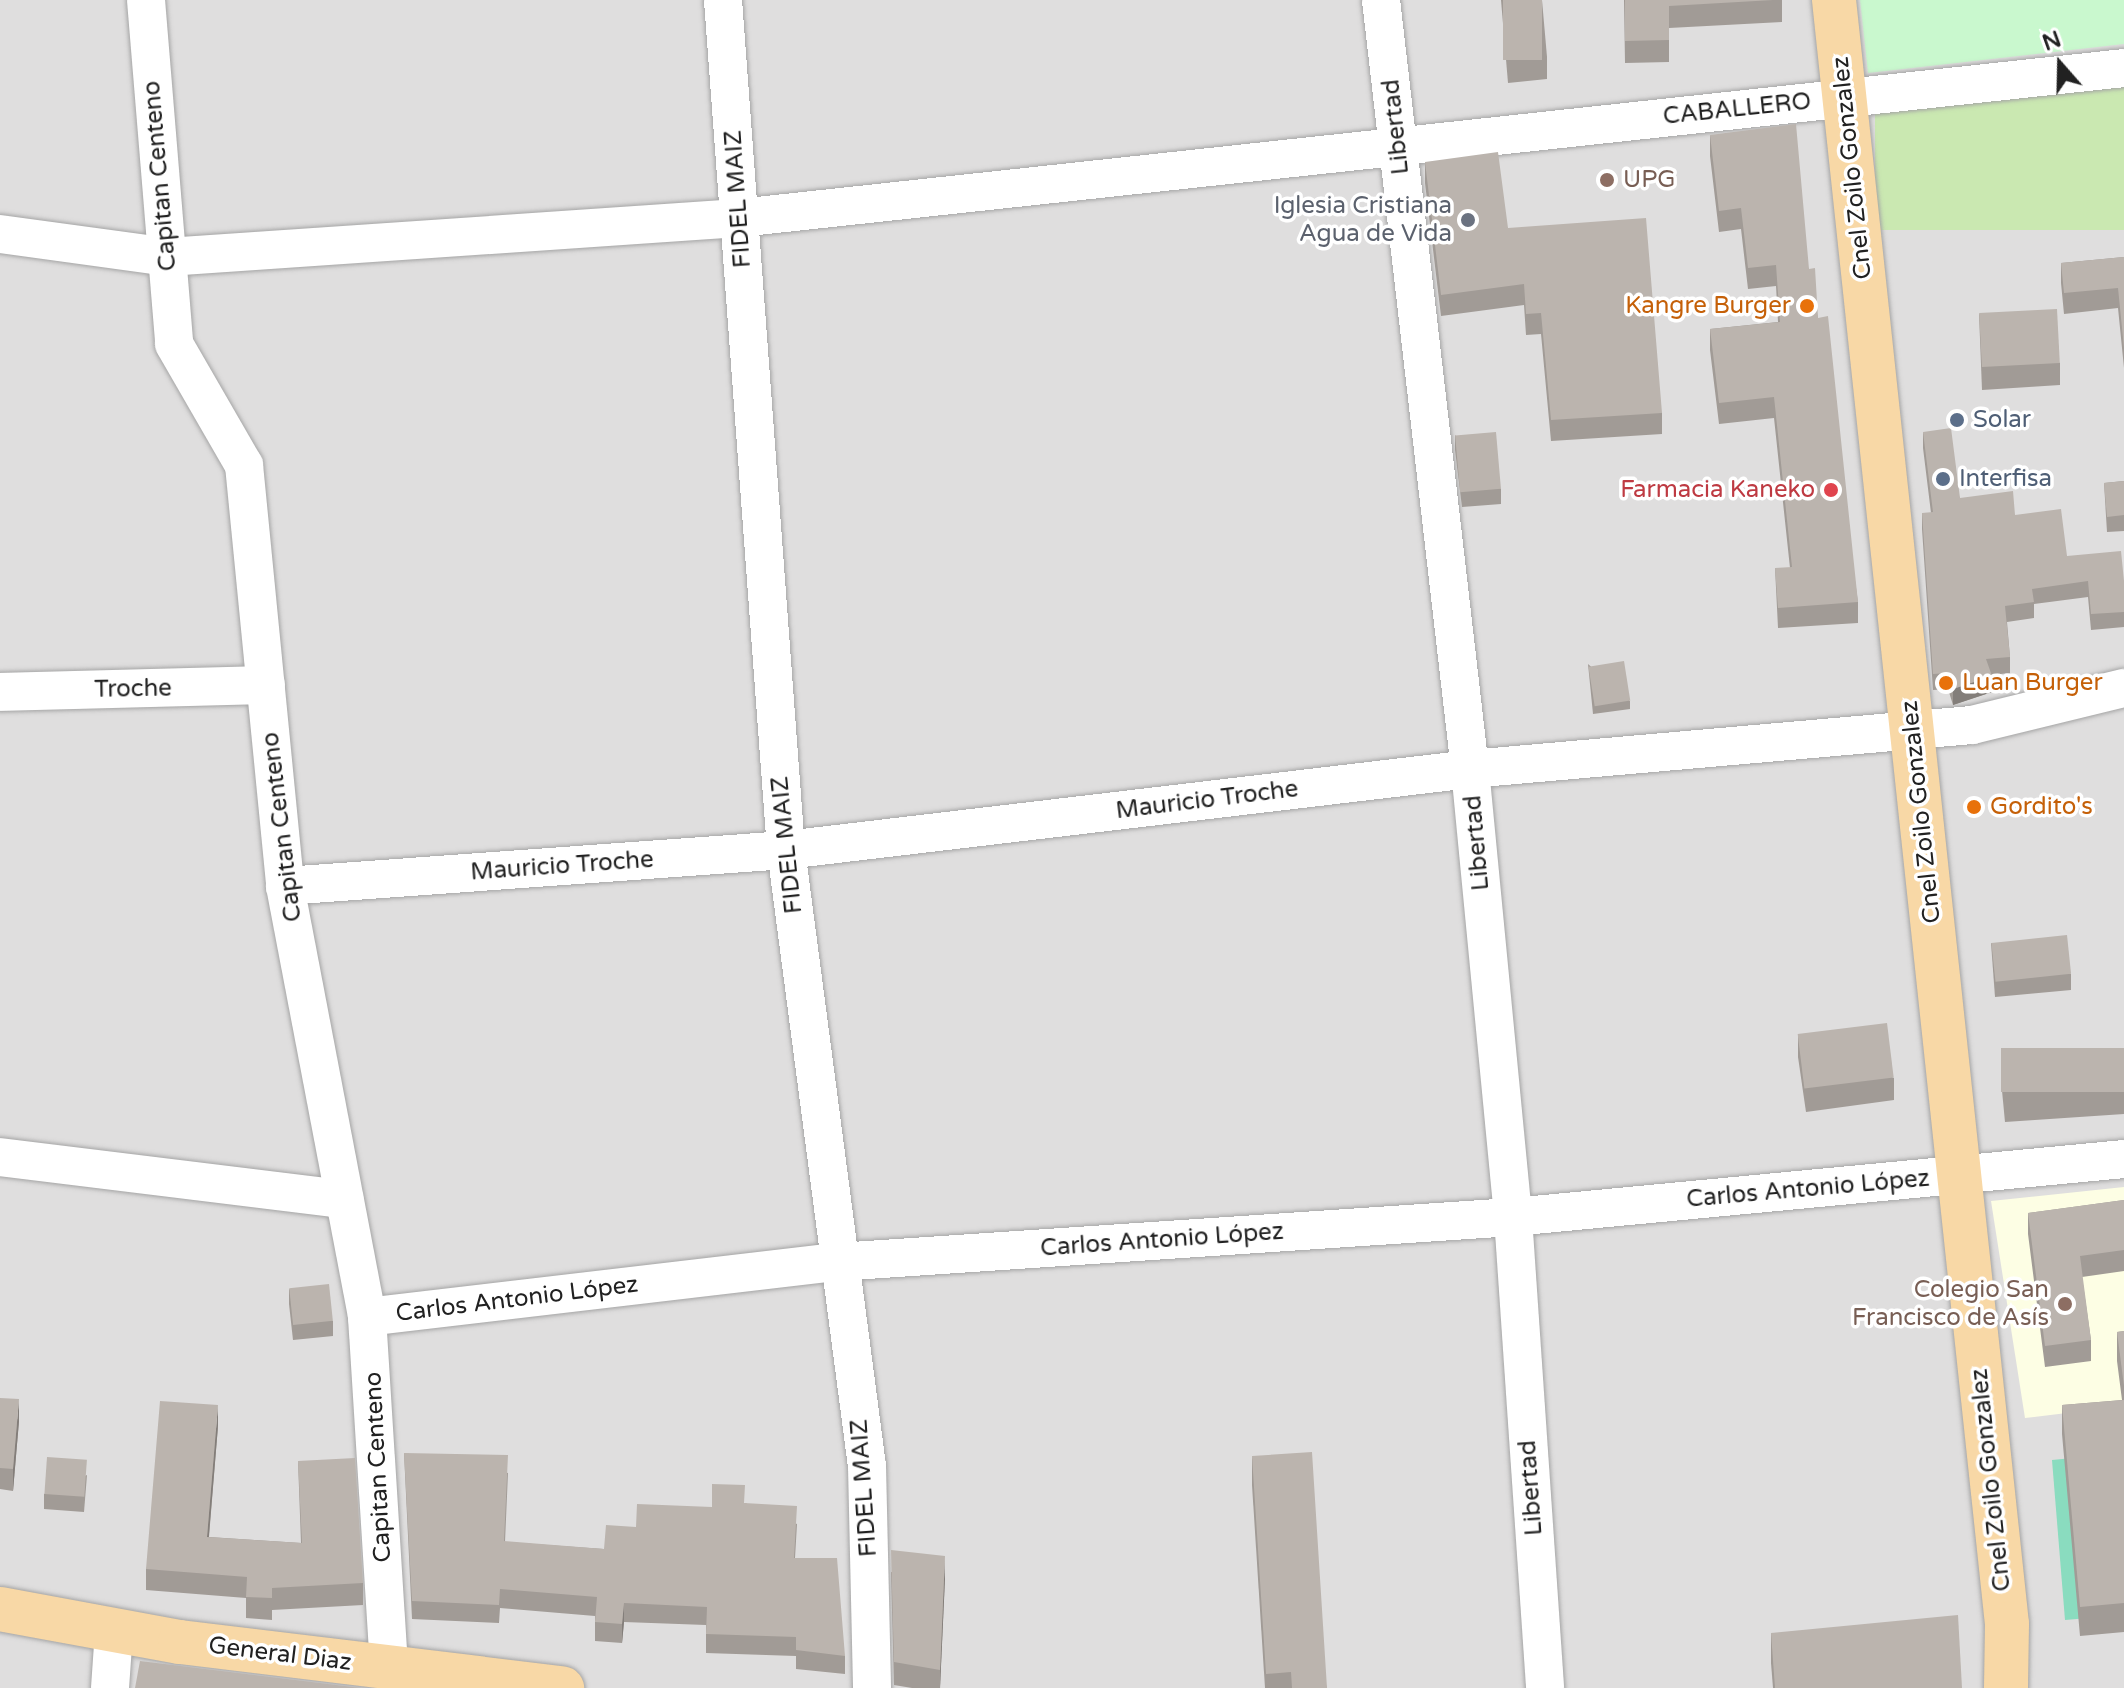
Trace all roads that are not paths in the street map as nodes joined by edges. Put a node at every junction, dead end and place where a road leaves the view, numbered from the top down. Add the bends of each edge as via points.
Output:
1 (146, 0) edge
2 (723, 0) edge
3 (1381, 0) edge
4 (1834, 0) edge
5 (2124, 68) edge
6 (1843, 98) junction
7 (1399, 147) junction
8 (739, 218) junction
9 (0, 234) edge
10 (167, 257) junction
11 (266, 685) junction
12 (2124, 688) edge
13 (0, 692) edge
14 (1913, 732) junction
15 (1470, 769) junction
16 (786, 850) junction
17 (285, 886) junction
18 (0, 1157) edge
19 (2124, 1159) edge
20 (1958, 1175) junction
21 (344, 1199) junction
22 (1513, 1217) junction
23 (837, 1262) junction
24 (367, 1317) junction
25 (0, 1609) edge
26 (2007, 1624) junction
27 (114, 1631) junction
28 (410, 1676) edge
29 (110, 1688) edge
30 (562, 1688) edge
31 (872, 1688) edge
32 (1545, 1688) edge
33 (2006, 1688) edge
34 (2026, 1688) edge

1 - 10 street, Capitan Centeno
2 - 8 street, FIDEL MAIZ
3 - 7 street, Libertad
4 - 6 main road, Cnel Zoilo Gonzalez
5 - 6 street, CABALLERO
6 - 7 street, CABALLERO
6 - 14 main road, Cnel Zoilo Gonzalez
7 - 8 street, CABALLERO
7 - 15 street, Libertad
8 - 10 street, CABALLERO
8 - 16 street, FIDEL MAIZ
9 - 10 street, CABALLERO
10 - 11 street, Capitan Centeno via 174,344 244,465
11 - 13 street, Troche
11 - 17 street, Capitan Centeno
12 - 14 street, Mauricio Troche via 1972,725
14 - 15 street, Mauricio Troche
14 - 20 main road, Cnel Zoilo Gonzalez
15 - 16 street, Mauricio Troche
15 - 22 street, Libertad
16 - 17 street, Mauricio Troche
16 - 23 street, FIDEL MAIZ
17 - 21 street, Capitan Centeno
18 - 21 street
19 - 20 street, Carlos Antonio López
20 - 22 street, Carlos Antonio López
20 - 26 main road, Cnel Zoilo Gonzalez
21 - 24 street, Capitan Centeno
22 - 23 street, Carlos Antonio López
22 - 32 street, Libertad
23 - 24 street, Carlos Antonio López
23 - 31 street, FIDEL MAIZ via 867,1466
24 - 28 street, Capitan Centeno
25 - 27 main road, General Diaz
26 - 33 main road, Cnel Zoilo Gonzalez
26 - 34 main road, Cnel Zoilo Gonzalez
27 - 28 main road, General Diaz
27 - 29 street
28 - 30 main road, General Diaz

